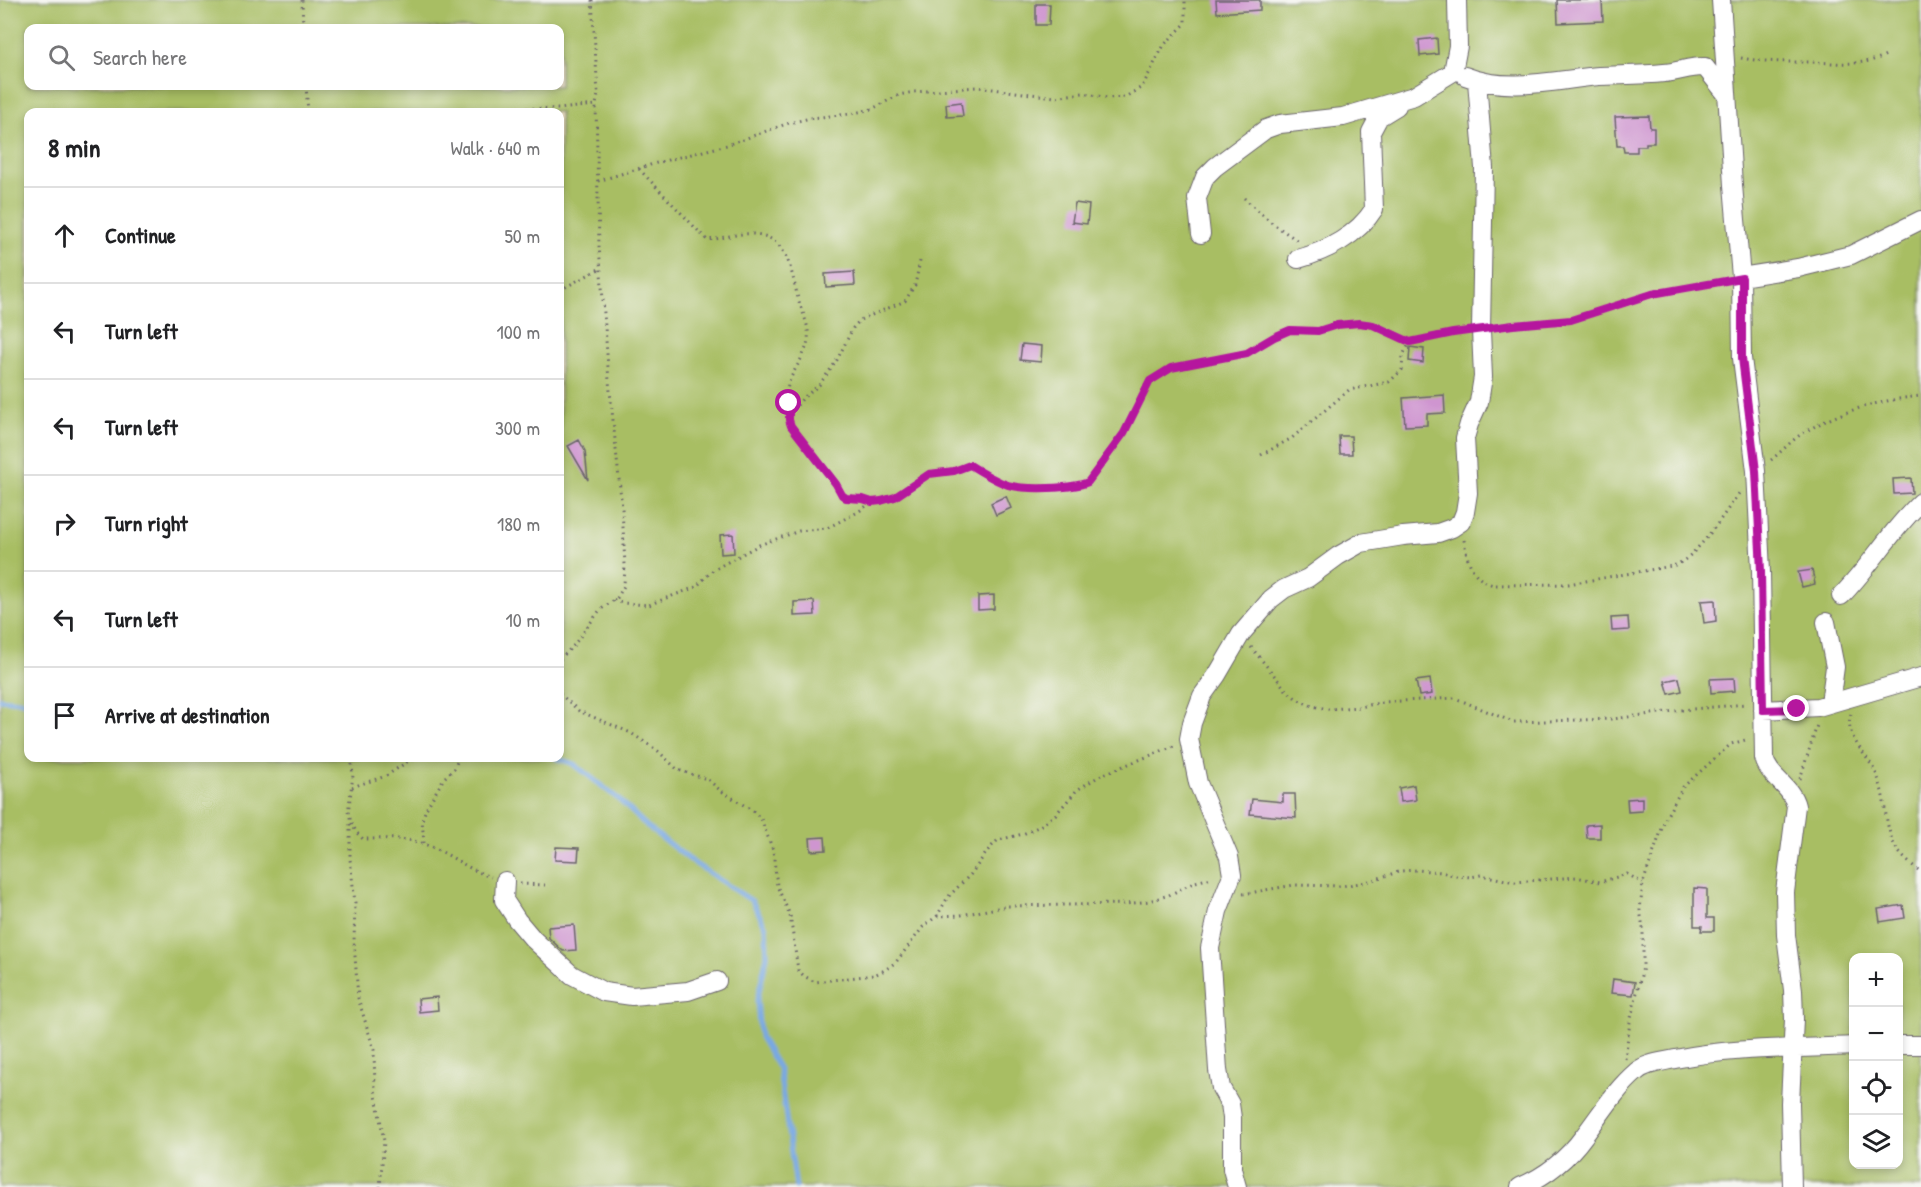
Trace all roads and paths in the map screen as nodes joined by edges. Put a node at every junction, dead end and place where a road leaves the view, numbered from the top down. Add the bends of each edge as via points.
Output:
1 (302, 0) edge
2 (592, 0) edge
3 (1185, 0) edge
4 (1457, 0) edge
5 (1721, 0) edge
6 (303, 24) edge
7 (1725, 54) junction
8 (1888, 54) dead end
9 (1453, 72) junction
10 (1477, 81) junction
11 (306, 90) edge
12 (1414, 96) junction
13 (1728, 96) junction
14 (596, 105) junction
15 (308, 108) edge
16 (564, 109) edge
17 (639, 169) junction
18 (598, 193) junction
19 (1244, 198) dead end
20 (1921, 220) edge
21 (1201, 234) dead end
22 (1316, 254) junction
23 (1298, 259) dead end
24 (920, 261) dead end
25 (601, 268) junction
26 (1742, 278) junction
27 (564, 288) edge
28 (1482, 330) junction
29 (1410, 342) junction
30 (1921, 396) edge
31 (789, 415) junction
32 (1261, 455) dead end
33 (1756, 471) junction
34 (872, 502) junction
35 (1921, 502) edge
36 (1461, 522) junction
37 (1841, 596) dead end
38 (614, 600) junction
39 (1826, 622) dead end
40 (1241, 634) junction
41 (564, 655) edge
42 (1921, 677) edge
43 (564, 698) edge
44 (1850, 698) junction
45 (1830, 703) junction
46 (1763, 706) junction
47 (1762, 735) junction
48 (1190, 739) junction
49 (351, 762) edge
50 (407, 762) edge
51 (457, 762) edge
52 (352, 787) junction
53 (1794, 797) junction
54 (350, 818) junction
55 (424, 844) junction
56 (1921, 872) edge
57 (1232, 874) junction
58 (505, 881) junction
59 (1643, 883) junction
60 (545, 885) dead end
61 (1223, 896) junction
62 (937, 915) junction
63 (717, 981) dead end
64 (1903, 1045) edge
65 (1921, 1045) edge
66 (1849, 1046) edge
67 (1792, 1048) junction
68 (1623, 1085) junction
69 (380, 1187) edge
70 (1237, 1187) edge
71 (1521, 1187) edge
72 (1792, 1187) edge

1 - 6 path
2 - 14 path
3 - 17 path via 1185,24 1164,45 1142,87 1125,97 1083,93 1055,97 977,87 914,92 872,109 789,123
4 - 9 street via 1458,46
5 - 7 street
7 - 8 path via 1759,61 1844,64 1876,60
7 - 13 street
9 - 10 street
9 - 12 street
10 - 13 street via 1518,84 1663,73 1696,66 1710,71
10 - 28 street via 1484,168
11 - 15 path
12 - 21 street via 1342,117 1266,129 1205,177 1197,198
12 - 22 street via 1379,117 1371,132 1374,209 1368,219
13 - 26 street
14 - 16 path
14 - 18 path
17 - 18 path via 598,180
17 - 31 path via 707,240 761,234 774,239 786,257 809,336 788,385
18 - 25 path
19 - 22 path
20 - 26 street via 1851,255
22 - 23 street
24 - 31 path via 915,285 905,301 860,320 837,362
25 - 27 path
25 - 38 path via 625,566 624,586
26 - 28 path via 1652,294 1571,320
26 - 33 street via 1742,358
28 - 29 path
28 - 36 street via 1483,377 1479,402 1465,438 1468,493
29 - 32 path via 1403,355 1402,370 1389,382 1349,390 1292,438
29 - 34 path via 1373,325 1359,323 1318,331 1290,330 1247,353 1171,368 1150,381 1124,433 1088,482 1079,486 1009,485 970,465 929,474 895,497
30 - 33 path via 1882,401 1829,420 1799,436
31 - 34 path via 791,426 842,495
33 - 36 path via 1705,540 1683,562 1568,584 1482,582 1466,554
33 - 46 street
34 - 38 path via 827,528 799,531 759,545 713,570 696,587 657,602 648,605
35 - 37 street
36 - 40 street via 1438,533 1361,543 1284,589
38 - 41 path via 600,610
39 - 45 street via 1835,667
40 - 46 path via 1287,691 1312,706 1328,709 1455,698 1513,722 1613,719 1682,710
40 - 48 street via 1202,696
42 - 44 street
43 - 62 path via 596,720 631,733 678,770 707,779 761,819 773,850 777,886 790,915 798,970 804,976 815,982 874,975 885,970
44 - 45 street
44 - 56 path via 1850,731 1877,775 1890,837 1905,859
45 - 46 street via 1818,707
45 - 53 path via 1820,717
46 - 47 street
47 - 53 street via 1766,767
47 - 59 path via 1731,744 1683,787 1666,818
48 - 57 street via 1198,783 1226,847
48 - 62 path via 1101,775 1077,790 1040,826 998,840
49 - 52 path
50 - 52 path via 386,776
51 - 55 path via 426,808 422,820
52 - 54 path
53 - 67 street via 1796,813 1785,892 1793,990
54 - 55 path via 363,839
54 - 69 path via 358,998 374,1050 375,1090 384,1141
55 - 58 path via 474,872
57 - 61 street
57 - 62 path via 1137,902 1008,906 961,915
58 - 60 path
58 - 63 street via 504,900 533,939 572,975 604,992 632,996 688,991
59 - 61 path via 1627,874 1600,882 1576,877 1515,882 1417,870 1342,886 1294,885
59 - 68 path via 1643,967 1630,1022
61 - 70 street via 1210,948 1211,979 1218,1070 1221,1088 1230,1104 1232,1169
64 - 65 street
66 - 67 street
67 - 68 street via 1716,1052 1652,1064 1638,1070
67 - 72 street
68 - 71 street via 1562,1161

